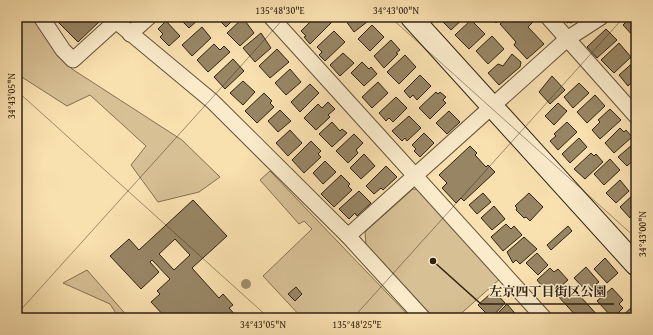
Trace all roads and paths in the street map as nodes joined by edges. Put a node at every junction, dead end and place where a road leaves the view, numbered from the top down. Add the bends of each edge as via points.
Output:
1 (42, 17) edge
2 (149, 17) edge
3 (271, 17) edge
4 (411, 17) edge
5 (548, 17) edge
6 (600, 17) edge
7 (113, 20) edge
8 (130, 34) junction
9 (567, 39) junction
10 (492, 107) junction
11 (636, 116) edge
12 (416, 176) junction
13 (348, 236) junction
14 (636, 265) edge
15 (423, 318) edge
16 (544, 318) edge

1 - 7 street via 72,60
2 - 8 street
3 - 12 street
4 - 10 street
5 - 9 street
6 - 9 street
7 - 8 street
8 - 13 street via 212,101
9 - 10 street
9 - 11 street
10 - 12 street
10 - 14 street
12 - 13 street
12 - 16 street
13 - 15 street

